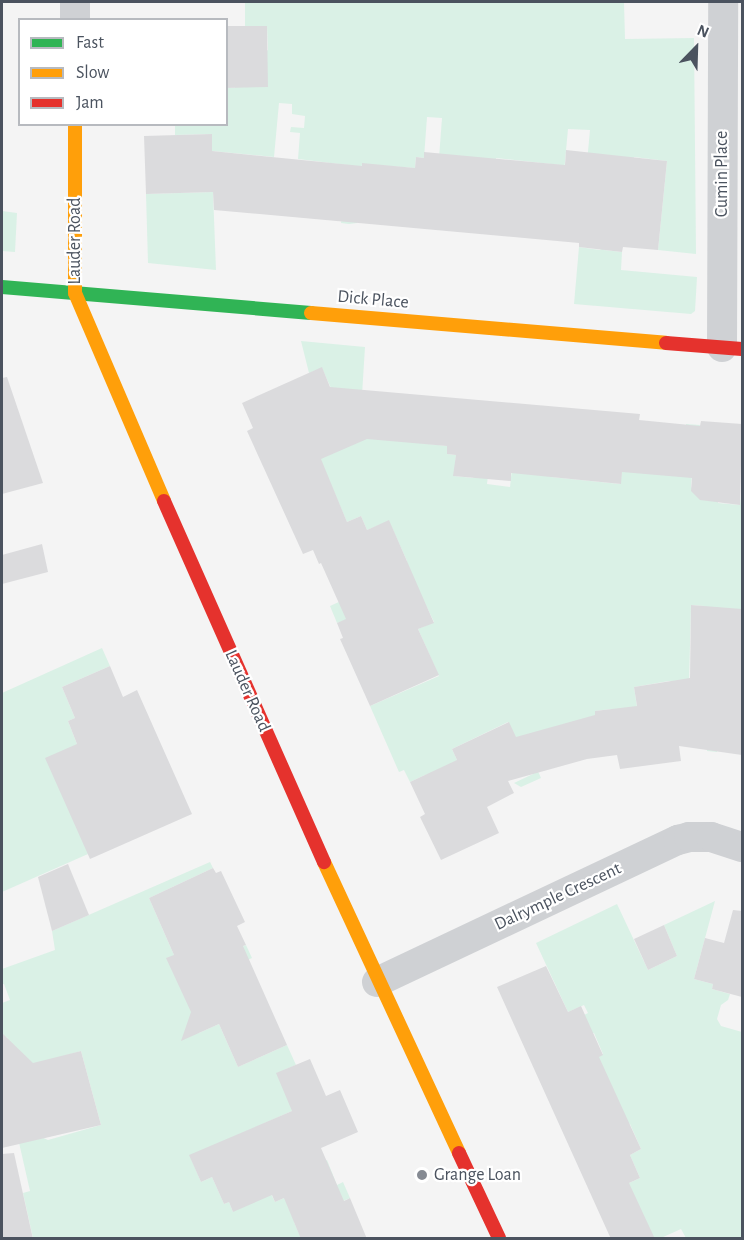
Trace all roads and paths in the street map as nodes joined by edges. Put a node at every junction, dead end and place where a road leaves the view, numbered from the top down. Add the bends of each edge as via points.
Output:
1 (75, 2) edge
2 (723, 2) edge
3 (75, 18) edge
4 (75, 126) edge
5 (2, 287) edge
6 (75, 293) junction
7 (732, 348) edge
8 (742, 847) edge
9 (377, 982) junction
10 (499, 1239) edge

1 - 3 street
2 - 7 street, Cumin Place
4 - 6 street, Lauder Road
5 - 6 street, Dick Place
6 - 7 street, Dick Place
6 - 9 street, Lauder Road
8 - 9 street, Dalrymple Crescent via 711,837 678,840
9 - 10 street, Lauder Road

